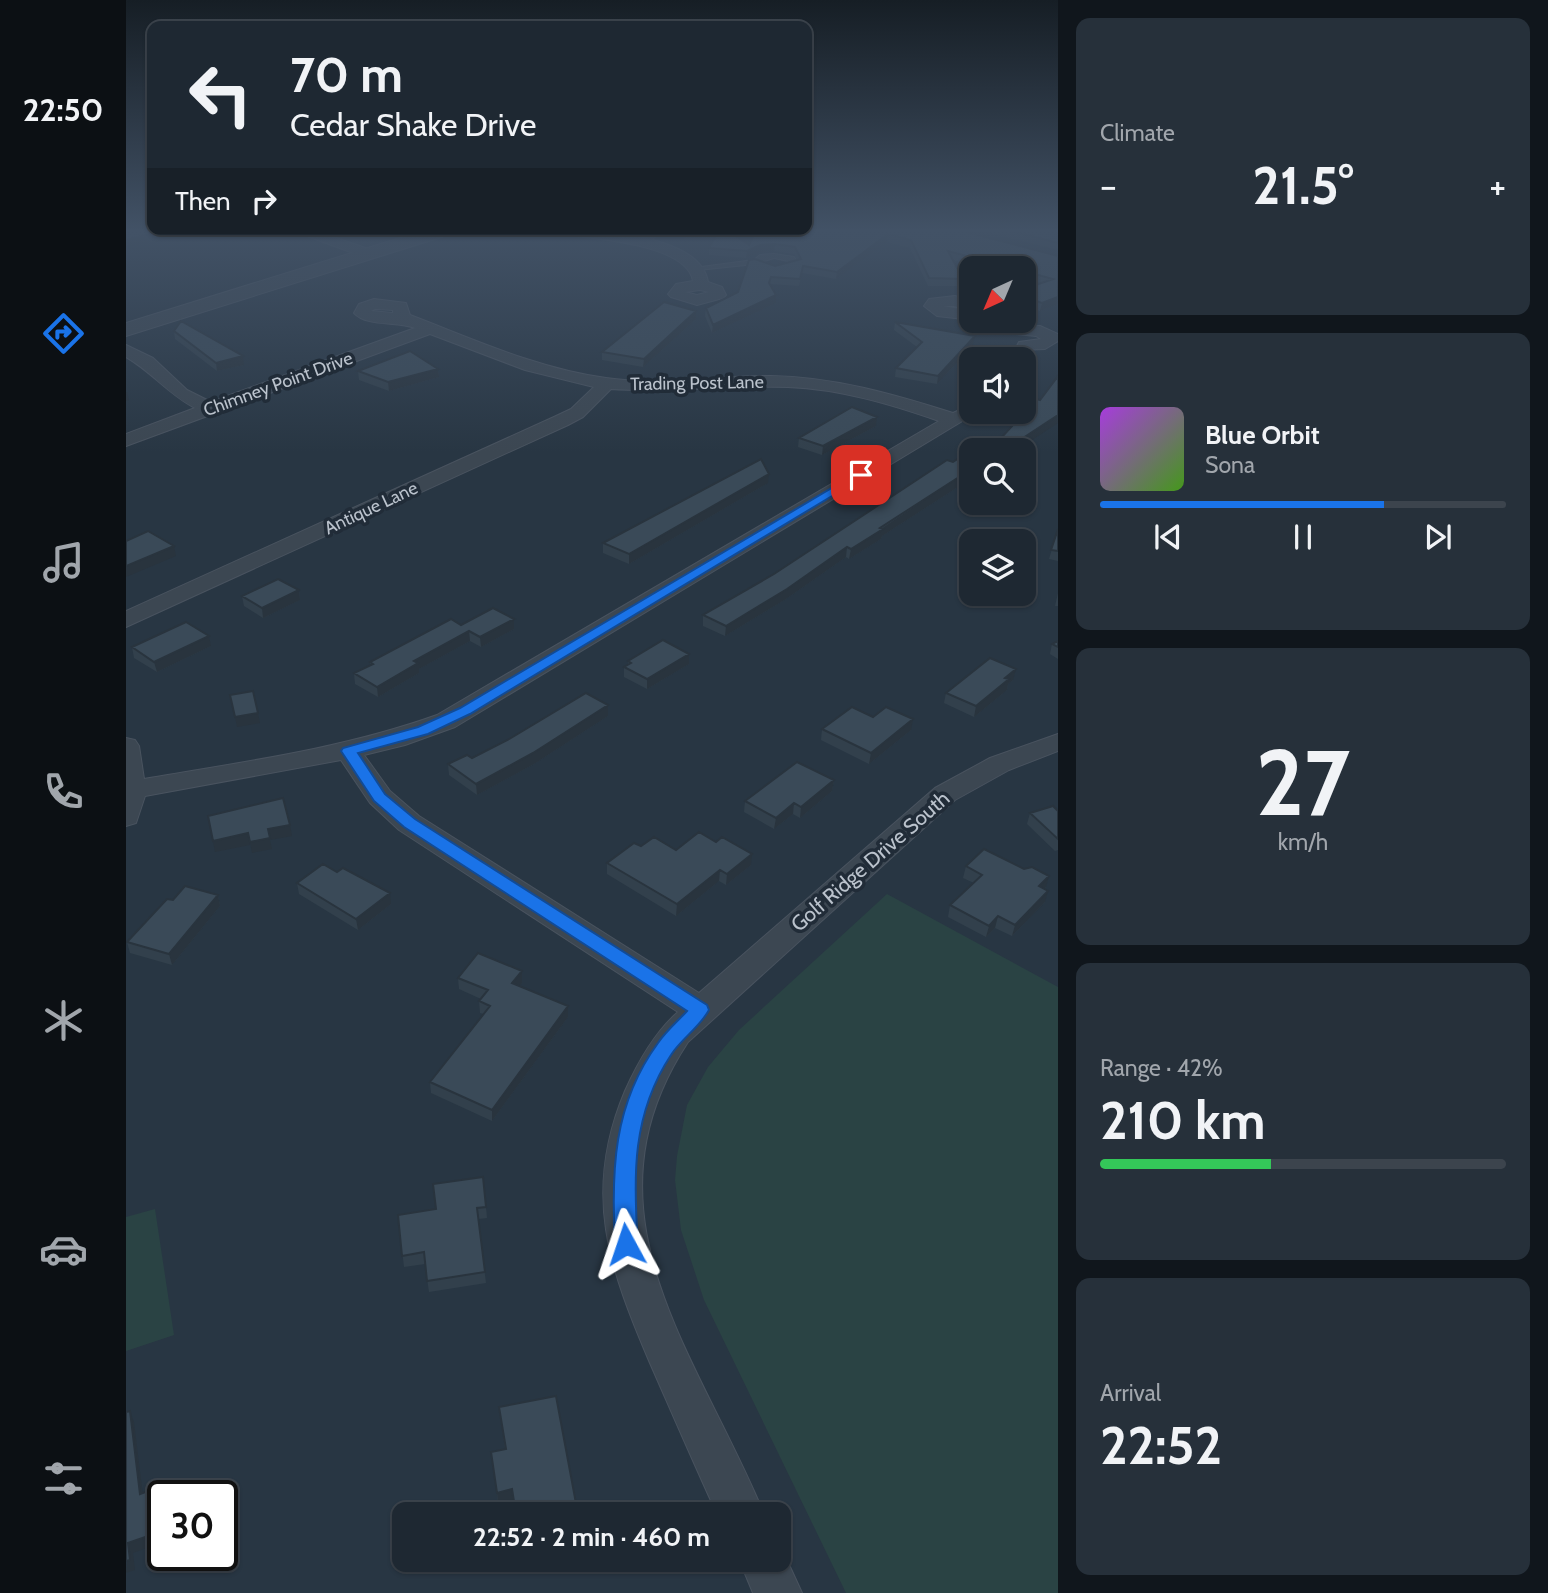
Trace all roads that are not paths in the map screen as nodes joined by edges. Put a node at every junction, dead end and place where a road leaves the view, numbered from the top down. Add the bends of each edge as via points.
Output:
1 (211, 303) edge
2 (934, 303) edge
3 (959, 315) edge
4 (402, 318) dead end
5 (431, 328) junction
6 (126, 330) edge
7 (1036, 331) edge
8 (1016, 333) edge
9 (1021, 347) edge
10 (1036, 347) edge
11 (126, 350) edge
12 (607, 384) junction
13 (210, 409) junction
14 (959, 414) edge
15 (959, 417) edge
16 (126, 440) edge
17 (126, 620) edge
18 (1058, 742) edge
19 (126, 746) edge
20 (348, 751) junction
21 (132, 790) junction
22 (126, 817) edge
23 (700, 1010) junction
24 (735, 1502) edge
25 (768, 1572) edge
26 (778, 1593) edge

1 - 6 street
2 - 3 street via 943,313
4 - 5 street, Trading Post Lane
5 - 12 street, Trading Post Lane via 560,374
5 - 13 street, Chimney Point Drive
7 - 10 street via 1052,338
8 - 9 street via 1023,338
11 - 13 street via 147,362 181,394
12 - 14 street, Trading Post Lane via 813,383
12 - 17 street, Antique Lane via 577,413 561,421
13 - 16 street, Chimney Point Drive
15 - 20 street via 465,711 423,731
18 - 23 street, Golf Ridge Drive South via 1002,762 945,794
19 - 21 street
20 - 21 street
20 - 23 street via 380,797 410,823
21 - 22 street
23 - 24 street, Golf Ridge Drive South via 665,1047 639,1098 626,1147 626,1244 643,1298
25 - 26 street

